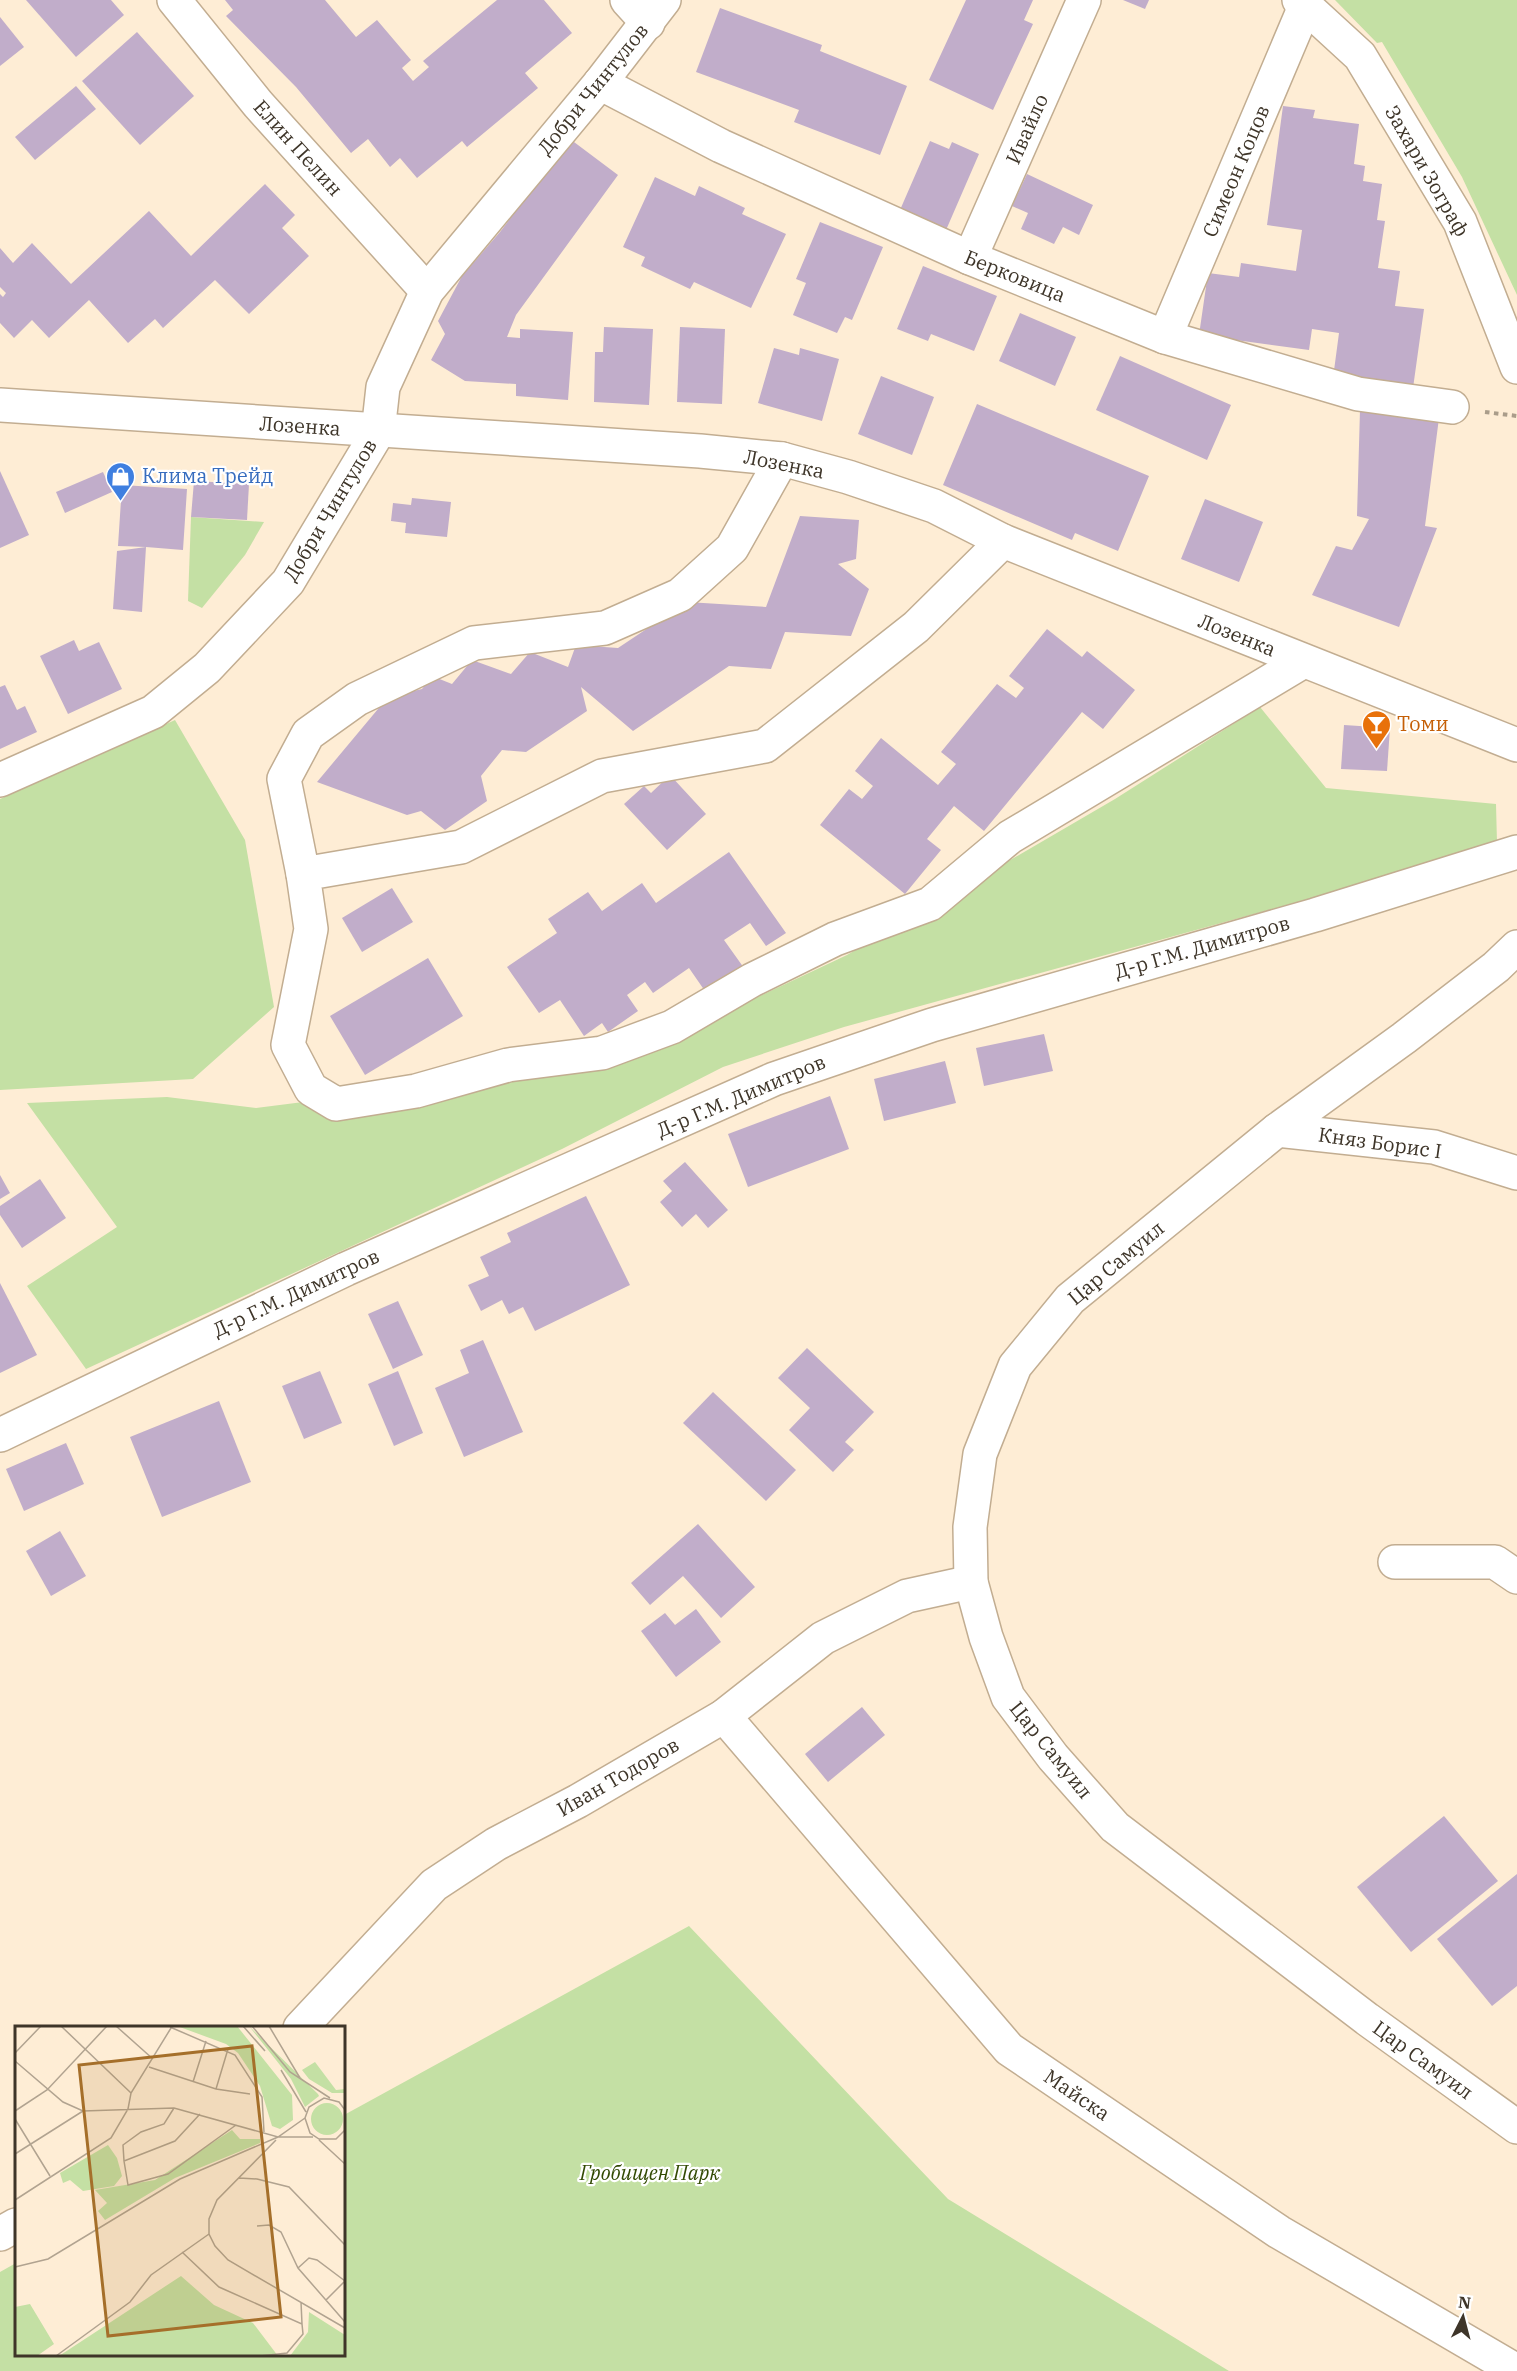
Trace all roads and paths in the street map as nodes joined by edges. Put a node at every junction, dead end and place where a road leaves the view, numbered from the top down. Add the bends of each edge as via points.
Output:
1 (174, 0) edge
2 (1084, 0) edge
3 (1303, 2) edge
4 (647, 8) edge
5 (600, 83) junction
6 (970, 258) junction
7 (427, 291) junction
8 (1165, 338) junction
9 (1517, 367) edge
10 (0, 405) edge
11 (1452, 407) dead end
12 (378, 432) junction
13 (782, 459) junction
14 (1003, 541) junction
15 (1302, 662) junction
16 (1517, 745) edge
17 (0, 780) edge
18 (1517, 852) edge
19 (303, 874) junction
20 (1517, 947) edge
21 (1277, 1130) junction
22 (1517, 1173) edge
23 (0, 1435) edge
24 (1395, 1562) dead end
25 (1517, 1577) edge
26 (971, 1582) junction
27 (724, 1716) junction
28 (302, 2026) edge
29 (1517, 2127) edge
30 (15, 2226) edge
31 (0, 2234) edge
32 (1517, 2371) edge

1 - 7 street, Елин Пелин via 258,104
2 - 6 street, Ивайло
3 - 8 street, Симеон Коцов
3 - 9 street, Захари Зограф via 1360,56 1460,222
4 - 5 street, Добри Чинтулов
5 - 6 street, Берковица via 721,146
5 - 7 street, Добри Чинтулов
6 - 8 street, Берковица
7 - 12 street, Добри Чинтулов via 383,387
8 - 11 street, Берковица via 1358,394
10 - 12 street, Лозенка
12 - 13 street, Лозенка
12 - 17 street, Добри Чинтулов via 288,582 207,668 153,712
13 - 14 street, Лозенка via 934,506
13 - 19 street via 732,548 680,595 605,628 474,643 357,699 308,734 284,779
14 - 15 street, Лозенка
14 - 19 street via 916,627 765,746 602,776 461,847
15 - 16 street, Лозенка
15 - 19 street via 1010,837 930,904 835,939 752,980 672,1028 602,1053 508,1065 416,1091 336,1104 311,1089 288,1046 311,929
18 - 23 street, Д-р Г.М. Димитров via 1315,915 932,1025 774,1079 346,1269
20 - 21 street, Цар Самуил via 1404,1038
21 - 22 street, Княз Борис I via 1434,1147
21 - 26 street, Цар Самуил via 1070,1299 1015,1366 980,1454 970,1527
24 - 25 street via 1495,1562
26 - 27 street, Иван Тодоров via 907,1596 823,1638
26 - 29 street, Цар Самуил via 1008,1697 1053,1757 1116,1827 1358,2012
27 - 28 street, Иван Тодоров via 496,1844 434,1885
27 - 32 street, Майска via 1009,2049 1279,2232
30 - 31 street

